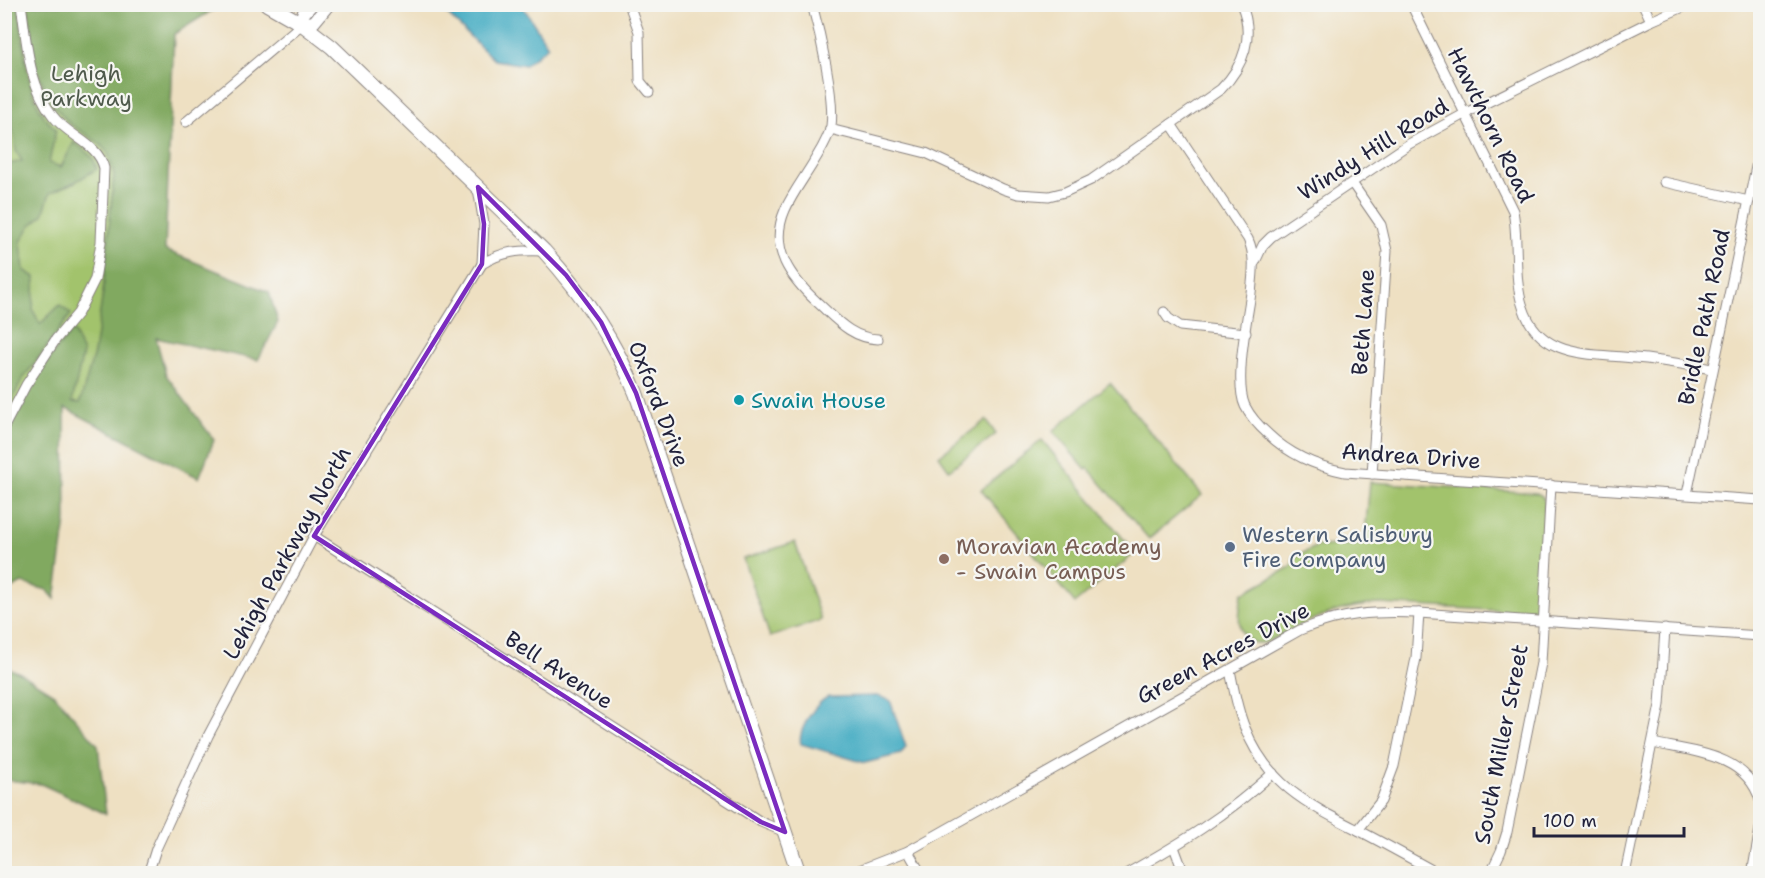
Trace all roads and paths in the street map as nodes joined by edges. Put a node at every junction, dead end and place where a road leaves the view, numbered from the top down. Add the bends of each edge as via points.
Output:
1 (21, 4) edge
2 (267, 4) edge
3 (312, 4) edge
4 (329, 4) edge
5 (629, 4) edge
6 (812, 4) edge
7 (1241, 4) edge
8 (1643, 4) edge
9 (1690, 4) edge
10 (1414, 5) edge
11 (1651, 21) junction
12 (302, 24) junction
13 (649, 92) dead end
14 (1466, 114) junction
15 (186, 122) dead end
16 (1171, 124) junction
17 (830, 129) junction
18 (1761, 148) edge
19 (1352, 183) junction
20 (1664, 183) dead end
21 (478, 187) junction
22 (1749, 201) junction
23 (544, 251) junction
24 (482, 264) junction
25 (1254, 265) junction
26 (1164, 312) dead end
27 (1246, 333) junction
28 (878, 339) dead end
29 (1712, 369) junction
30 (4, 427) edge
31 (1372, 474) junction
32 (1551, 485) junction
33 (1687, 494) junction
34 (1761, 500) edge
35 (314, 536) junction
36 (1419, 613) junction
37 (1543, 620) junction
38 (1665, 629) junction
39 (1761, 636) edge
40 (1230, 670) junction
41 (1653, 743) junction
42 (1273, 773) junction
43 (1761, 800) edge
44 (1761, 829) edge
45 (1358, 830) junction
46 (785, 832) junction
47 (1174, 847) junction
48 (908, 850) junction
49 (148, 873) edge
50 (799, 873) edge
51 (849, 873) edge
52 (921, 873) edge
53 (1126, 873) edge
54 (1184, 873) edge
55 (1439, 873) edge
56 (1490, 873) edge
57 (1625, 873) edge
58 (1752, 873) edge

1 - 30 street via 30,70 46,106 64,128 91,147 104,168 99,262 89,295 26,385
2 - 12 main road, Oxford Drive
3 - 12 street via 303,14
4 - 12 street via 314,22
5 - 13 street via 639,32 640,81
6 - 17 street via 831,105
7 - 16 street via 1247,36 1237,71 1221,89
8 - 11 street
9 - 11 street, Windy Hill Road
10 - 14 street, Hawthorn Road
11 - 14 street, Windy Hill Road
12 - 15 street
12 - 21 main road, Oxford Drive via 332,47
14 - 19 street, Windy Hill Road via 1409,144
14 - 29 street, Hawthorn Road via 1514,211 1522,306 1543,338 1580,355 1634,357
16 - 17 street via 1080,186 1049,196 1003,189 908,147
16 - 25 street, Andrea Drive via 1248,239
17 - 28 street via 785,211 781,251 790,275 844,327
18 - 22 street, Bridle Path Road
19 - 25 street, Windy Hill Road via 1271,237
19 - 31 street, Beth Lane via 1381,225 1387,251
20 - 22 street
21 - 23 main road, Oxford Drive
21 - 24 street, Lehigh Parkway North via 484,224
22 - 29 street, Bridle Path Road
23 - 24 street via 514,250
23 - 46 main road, Oxford Drive via 601,322 636,393
24 - 35 street, Lehigh Parkway North
25 - 27 street, Andrea Drive
26 - 27 street via 1180,326
27 - 31 street, Andrea Drive via 1242,394 1245,406 1265,432 1310,463
29 - 33 street, Bridle Path Road
31 - 32 street, Andrea Drive
32 - 33 street, Andrea Drive
32 - 37 street, South Miller Street
33 - 34 street, Andrea Drive
35 - 46 street, Bell Avenue via 761,822
35 - 49 street, Lehigh Parkway North via 208,736
36 - 37 street, Green Acres Drive
36 - 40 street, Green Acres Drive via 1361,613 1324,621 1300,630
36 - 45 street via 1416,658 1394,766 1381,801
37 - 38 street, Green Acres Drive
37 - 56 street, South Miller Street via 1536,695 1507,832
38 - 39 street, Green Acres Drive
38 - 41 street
40 - 42 street via 1246,730
40 - 48 street, Green Acres Drive
41 - 43 street via 1733,764 1750,778
41 - 57 street
42 - 45 street via 1302,801
42 - 47 street via 1226,814
44 - 58 street
45 - 55 street
46 - 50 main road, Oxford Drive
47 - 53 street
47 - 54 street
48 - 51 street, Green Acres Drive
48 - 52 street

